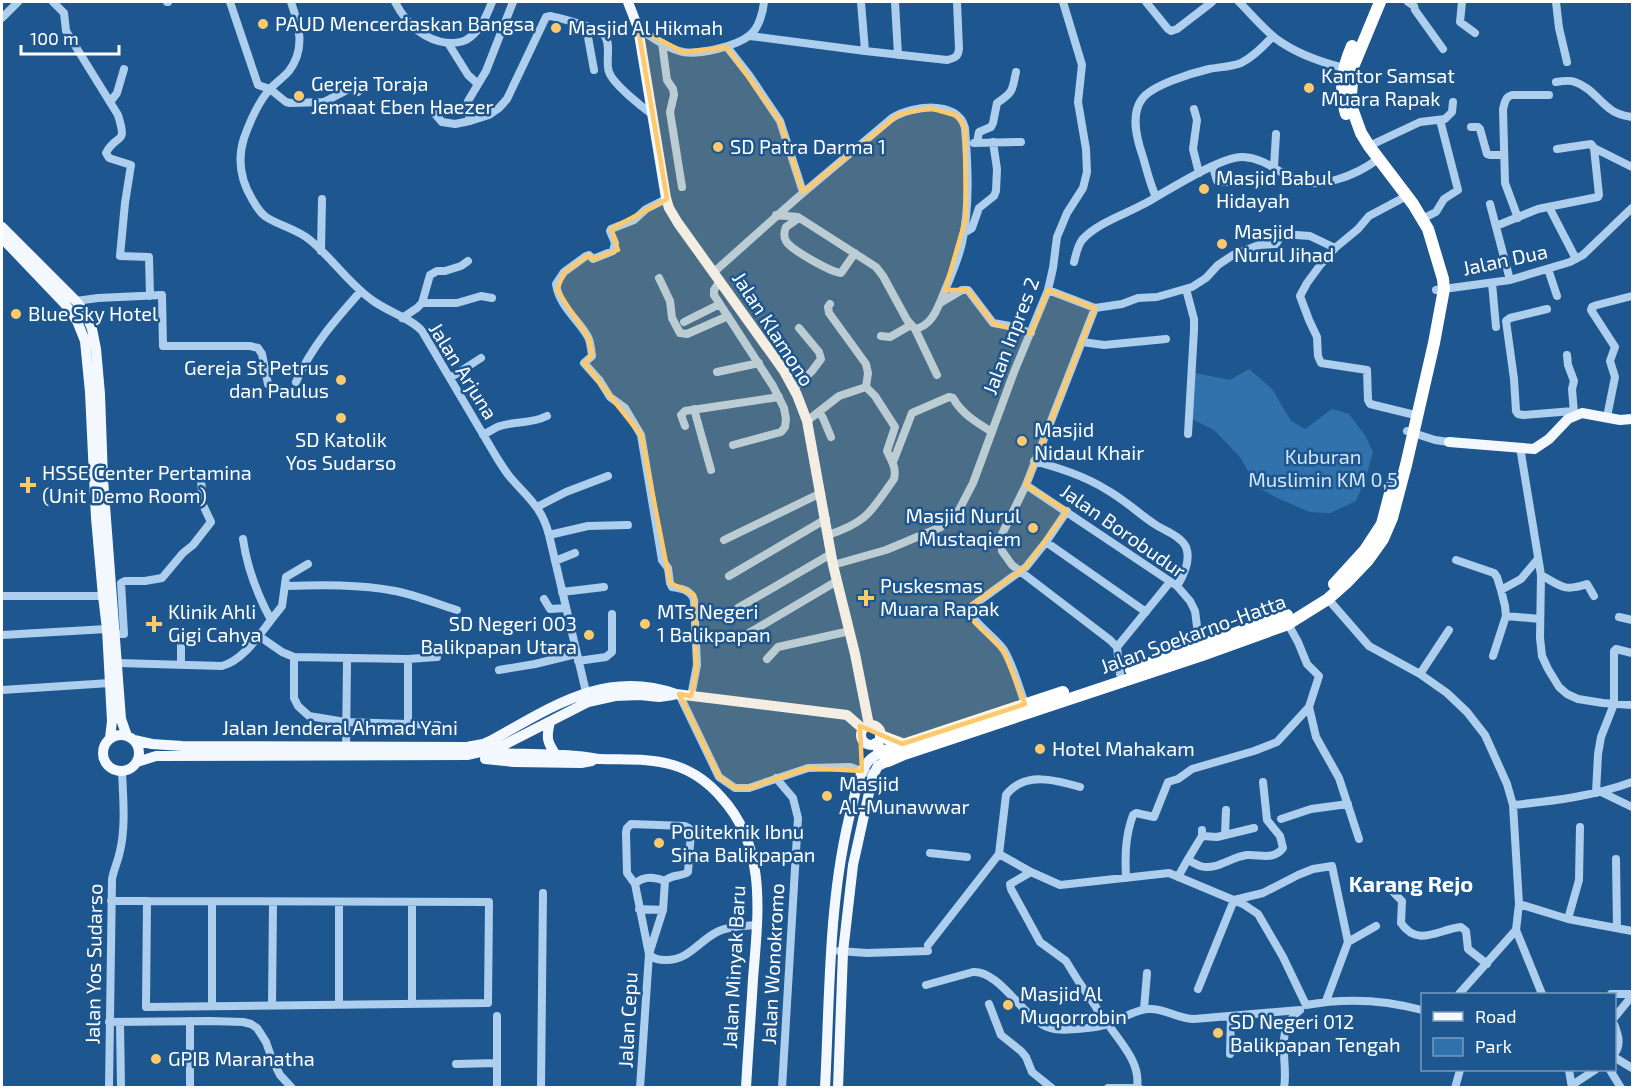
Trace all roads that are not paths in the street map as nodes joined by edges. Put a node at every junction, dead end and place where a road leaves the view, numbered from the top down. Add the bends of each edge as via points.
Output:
1 (18, 2) edge
2 (54, 2) edge
3 (230, 2) edge
4 (291, 2) edge
5 (395, 2) edge
6 (492, 2) edge
7 (513, 2) edge
8 (628, 2) edge
9 (764, 2) edge
10 (861, 2) edge
11 (894, 2) edge
12 (957, 2) edge
13 (1063, 2) edge
14 (1146, 2) edge
15 (1212, 2) edge
16 (1239, 2) edge
17 (1371, 2) edge
18 (1380, 2) edge
19 (1408, 2) edge
20 (1462, 2) edge
21 (1556, 2) edge
22 (2, 18) edge
23 (586, 26) junction
24 (638, 28) junction
25 (1475, 33) dead end
26 (750, 36) junction
27 (1273, 36) junction
28 (448, 43) junction
29 (662, 43) junction
30 (727, 47) junction
31 (1443, 49) dead end
32 (865, 51) junction
33 (898, 55) junction
34 (1567, 62) dead end
35 (1344, 68) junction
36 (124, 69) dead end
37 (594, 70) dead end
38 (1016, 72) dead end
39 (1556, 81) dead end
40 (478, 84) junction
41 (270, 89) junction
42 (358, 92) dead end
43 (1549, 95) dead end
44 (110, 102) junction
45 (1453, 102) dead end
46 (1194, 109) dead end
47 (435, 114) dead end
48 (653, 115) junction
49 (1632, 117) edge
50 (1440, 120) junction
51 (470, 121) junction
52 (1471, 127) dead end
53 (1275, 134) dead end
54 (976, 142) junction
55 (993, 142) junction
56 (1021, 142) dead end
57 (1369, 146) junction
58 (1594, 148) junction
59 (967, 149) junction
60 (1557, 149) dead end
61 (1504, 155) junction
62 (1376, 161) junction
63 (1213, 167) junction
64 (1274, 167) junction
65 (1632, 167) edge
66 (1199, 173) junction
67 (1244, 183) dead end
68 (682, 187) dead end
69 (800, 195) junction
70 (1156, 197) junction
71 (322, 199) dead end
72 (666, 199) junction
73 (1407, 204) junction
74 (1490, 204) dead end
75 (1549, 207) junction
76 (1632, 208) edge
77 (776, 215) junction
78 (798, 217) junction
79 (1518, 218) junction
80 (1422, 219) junction
81 (1496, 226) junction
82 (2, 228) edge
83 (964, 233) junction
84 (2, 238) edge
85 (1335, 248) junction
86 (321, 251) junction
87 (855, 253) junction
88 (1576, 259) junction
89 (468, 261) dead end
90 (1074, 262) dead end
91 (1548, 269) junction
92 (840, 273) junction
93 (717, 276) junction
94 (659, 278) dead end
95 (850, 280) dead end
96 (1510, 280) junction
97 (1492, 283) junction
98 (1186, 289) junction
99 (1048, 290) junction
100 (1440, 290) junction
101 (362, 291) junction
102 (150, 296) junction
103 (1632, 296) edge
104 (1557, 297) dead end
105 (492, 298) dead end
106 (76, 301) junction
107 (422, 303) junction
108 (940, 303) junction
109 (720, 304) junction
110 (830, 304) dead end
111 (1095, 308) junction
112 (1547, 309) dead end
113 (728, 316) junction
114 (402, 318) junction
115 (684, 322) dead end
116 (913, 327) junction
117 (1496, 327) dead end
118 (799, 328) dead end
119 (1031, 333) junction
120 (881, 336) dead end
121 (1166, 339) dead end
122 (1082, 342) junction
123 (1567, 355) dead end
124 (481, 358) dead end
125 (759, 363) junction
126 (717, 372) dead end
127 (938, 375) dead end
128 (450, 378) junction
129 (296, 382) dead end
130 (268, 384) dead end
131 (866, 387) junction
132 (794, 389) junction
133 (95, 393) junction
134 (778, 396) junction
135 (694, 409) junction
136 (819, 412) junction
137 (1574, 413) junction
138 (1411, 414) junction
139 (547, 416) dead end
140 (1607, 417) junction
141 (1632, 419) edge
142 (807, 421) junction
143 (685, 426) dead end
144 (992, 432) junction
145 (1411, 432) junction
146 (1188, 434) dead end
147 (483, 435) junction
148 (831, 437) dead end
149 (1449, 442) joint
150 (733, 445) dead end
151 (1520, 447) junction
152 (1034, 461) junction
153 (893, 462) junction
154 (711, 470) dead end
155 (608, 476) dead end
156 (201, 479) dead end
157 (1026, 485) junction
158 (821, 493) junction
159 (537, 507) junction
160 (1067, 511) junction
161 (826, 519) junction
162 (628, 525) dead end
163 (549, 535) junction
164 (828, 535) junction
165 (243, 539) dead end
166 (724, 540) dead end
167 (1046, 542) junction
168 (575, 553) dead end
169 (831, 554) junction
170 (1456, 560) dead end
171 (1537, 560) junction
172 (555, 561) junction
173 (308, 564) dead end
174 (833, 565) junction
175 (1021, 571) junction
176 (1540, 575) junction
177 (729, 576) dead end
178 (837, 581) junction
179 (1174, 584) junction
180 (285, 586) junction
181 (604, 587) dead end
182 (1501, 590) junction
183 (562, 592) junction
184 (2, 596) edge
185 (103, 596) junction
186 (1594, 596) dead end
187 (544, 599) dead end
188 (1328, 599) junction
189 (566, 608) junction
190 (738, 608) dead end
191 (457, 610) dead end
192 (1146, 612) junction
193 (612, 614) dead end
194 (1506, 616) junction
195 (1619, 617) dead end
196 (1540, 619) junction
197 (271, 620) junction
198 (1632, 620) edge
199 (1288, 624) junction
200 (1449, 630) dead end
201 (850, 631) junction
202 (111, 632) junction
203 (749, 633) dead end
204 (182, 634) dead end
205 (2, 635) edge
206 (260, 635) junction
207 (1117, 647) junction
208 (1200, 651) junction
209 (1632, 653) edge
210 (1493, 656) dead end
211 (437, 657) dead end
212 (294, 660) dead end
213 (767, 660) dead end
214 (347, 661) dead end
215 (408, 662) dead end
216 (118, 663) junction
217 (579, 664) junction
218 (181, 665) junction
219 (499, 670) dead end
220 (1120, 674) junction
221 (1420, 675) junction
222 (110, 683) junction
223 (2, 690) edge
224 (586, 692) junction
225 (678, 694) junction
226 (691, 696) junction
227 (1025, 704) junction
228 (1614, 704) junction
229 (1632, 705) edge
230 (1309, 708) junction
231 (550, 722) junction
232 (345, 723) junction
233 (408, 724) junction
234 (438, 724) dead end
235 (864, 729) junction
236 (110, 738) junction
237 (131, 738) junction
238 (346, 746) junction
239 (882, 748) junction
240 (469, 750) junction
241 (483, 752) junction
242 (556, 755) junction
243 (598, 760) junction
244 (137, 762) junction
245 (122, 771) junction
246 (867, 773) junction
247 (776, 778) junction
248 (1263, 782) dead end
249 (1632, 782) edge
250 (1080, 788) dead end
251 (1599, 792) junction
252 (1348, 804) junction
253 (1513, 805) junction
254 (1632, 807) edge
255 (1226, 810) dead end
256 (1281, 819) dead end
257 (1580, 827) dead end
258 (1254, 828) dead end
259 (1226, 835) junction
260 (1359, 839) dead end
261 (930, 854) dead end
262 (999, 854) junction
263 (968, 857) dead end
264 (1188, 859) junction
265 (1616, 859) dead end
266 (1031, 872) junction
267 (1178, 877) junction
268 (1126, 878) junction
269 (666, 881) junction
270 (635, 884) junction
271 (543, 893) dead end
272 (1394, 893) dead end
273 (1234, 900) junction
274 (111, 902) junction
275 (147, 902) junction
276 (212, 902) junction
277 (273, 902) junction
278 (339, 902) junction
279 (412, 902) junction
280 (1519, 904) junction
281 (639, 909) junction
282 (663, 910) junction
283 (1568, 919) junction
284 (756, 925) junction
285 (1376, 926) dead end
286 (1617, 928) junction
287 (1516, 930) junction
288 (1632, 931) edge
289 (1348, 942) junction
290 (831, 951) junction
291 (843, 952) junction
292 (649, 954) junction
293 (1486, 964) junction
294 (1147, 973) dead end
295 (926, 985) dead end
296 (1198, 989) dead end
297 (1460, 993) edge
298 (1542, 993) edge
299 (1616, 994) edge
300 (1632, 995) edge
301 (1326, 1001) junction
302 (339, 1004) junction
303 (412, 1004) junction
304 (988, 1004) dead end
305 (272, 1005) junction
306 (212, 1006) junction
307 (1303, 1007) junction
308 (1144, 1009) junction
309 (1421, 1010) edge
310 (1616, 1015) edge
311 (497, 1016) dead end
312 (1231, 1016) junction
313 (190, 1021) junction
314 (109, 1022) junction
315 (120, 1022) junction
316 (1106, 1025) junction
317 (1616, 1030) edge
318 (1616, 1052) edge
319 (1230, 1054) dead end
320 (1616, 1056) edge
321 (497, 1063) junction
322 (456, 1064) dead end
323 (1632, 1068) edge
324 (1460, 1071) edge
325 (1569, 1071) edge
326 (1594, 1071) edge
327 (1611, 1071) edge
328 (1572, 1086) edge
329 (1138, 1087) edge
330 (109, 1088) edge
331 (121, 1088) edge
332 (190, 1088) edge
333 (292, 1088) edge
334 (497, 1088) edge
335 (542, 1088) edge
336 (640, 1088) edge
337 (746, 1088) edge
338 (782, 1088) edge
339 (825, 1088) edge
340 (838, 1088) edge
341 (1052, 1088) edge
342 (1108, 1088) edge
343 (1284, 1088) edge
344 (1455, 1088) edge
345 (1621, 1088) edge

1 - 22 street
2 - 44 street via 64,13 66,31
3 - 41 street via 257,84
4 - 41 street, Jalan Arjuna via 299,53 289,71
5 - 28 street via 421,34
6 - 28 street via 469,38
7 - 40 street
8 - 24 main road, Jalan Klamono
9 - 26 street
10 - 32 street
11 - 33 street
12 - 33 street via 959,34 955,58
13 - 99 street, Jalan Inpres 2 via 1082,65 1078,102 1087,167 1083,188 1057,237
14 - 15 street via 1172,31
16 - 27 street
17 - 35 highway, Jalan Soekarno-Hatta
18 - 57 highway, Jalan Soekarno-Hatta via 1355,60 1351,81 1353,111
19 - 31 street
20 - 25 street via 1460,22
21 - 34 street
23 - 37 street
23 - 48 street via 606,37 609,72 614,81
23 - 51 street via 546,16 507,99 495,112
24 - 29 street
24 - 48 main road, Jalan Klamono
26 - 30 street
26 - 32 street
27 - 35 street via 1323,63
27 - 70 street via 1241,63 1184,75 1142,99 1136,134
28 - 40 street
29 - 30 street via 686,52
29 - 68 street via 667,80 674,95 670,112
30 - 69 street via 780,121
32 - 33 street
35 - 62 highway, Jalan Soekarno-Hatta via 1342,97 1348,121 1356,138
36 - 44 street
38 - 54 street via 1012,91 997,103 991,127 979,132
39 - 49 street via 1574,81 1597,95 1611,110
40 - 51 street via 467,103
41 - 42 street via 290,103 322,102 353,87
41 - 86 street, Jalan Arjuna via 244,140 242,178 260,212 309,238
43 - 61 street via 1508,96 1503,109
44 - 102 street via 123,130 106,156 131,165 120,256 149,257
45 - 50 street via 1450,115
46 - 66 street via 1197,120 1193,149
47 - 51 street via 445,123
48 - 72 main road, Jalan Klamono
50 - 57 street via 1420,122
50 - 80 street via 1458,190 1444,199 1436,212
52 - 61 street via 1480,129 1487,154
53 - 64 street
54 - 55 street
54 - 59 street
55 - 56 street
55 - 83 street via 996,191 979,208 972,228
57 - 62 highway, Jalan Soekarno-Hatta
58 - 60 street via 1590,144
58 - 65 street
58 - 75 street via 1599,195
59 - 69 street via 964,124 958,116 935,108 909,110 892,118
59 - 83 street
61 - 79 street via 1505,183
62 - 64 street via 1343,178 1312,183 1295,180
62 - 73 highway, Jalan Soekarno-Hatta
63 - 64 street via 1242,157
63 - 66 street
63 - 67 street via 1217,181
66 - 70 street
69 - 77 street
69 - 78 street
70 - 90 street via 1085,238
71 - 86 street
72 - 93 main road, Jalan Klamono
72 - 226 street via 634,220 611,229 613,251 593,260 589,255 577,261 556,284 566,308 589,339 592,356 584,363 609,397 625,408 641,435 662,560 672,587 689,592 694,600 697,665
73 - 80 highway, Jalan Soekarno-Hatta
73 - 85 street via 1369,216
73 - 100 highway, Jalan Soekarno-Hatta via 1424,237
74 - 81 street
75 - 79 street
75 - 88 street
76 - 88 street, Jalan Dua
77 - 78 street
77 - 93 street
78 - 87 street
78 - 92 street via 786,227 786,242
79 - 81 street
80 - 100 highway, Jalan Soekarno-Hatta via 1432,240
81 - 96 street
82 - 106 main road
83 - 108 street
84 - 133 main road via 77,321
85 - 98 street via 1310,236 1282,234 1276,244 1259,245 1230,257
85 - 138 street via 1300,296 1317,337 1319,361 1367,370 1370,404
86 - 101 street, Jalan Arjuna
87 - 92 street
87 - 116 street via 880,271
88 - 91 street, Jalan Dua
89 - 107 street via 430,275
91 - 96 street, Jalan Dua
91 - 104 street
92 - 95 street
93 - 109 street via 714,292
93 - 132 main road, Jalan Klamono
94 - 113 street via 680,333 687,334
96 - 97 street, Jalan Dua
97 - 100 street, Jalan Dua
97 - 117 street
98 - 111 street
98 - 146 street via 1194,319
99 - 111 street
99 - 119 street, Jalan Inpres 2
100 - 138 highway, Jalan Soekarno-Hatta
100 - 145 highway, Jalan Soekarno-Hatta via 1434,343
101 - 114 street, Jalan Arjuna
101 - 129 street via 320,340
102 - 106 street
102 - 130 street via 162,295 163,346 258,348
103 - 140 street via 1591,310 1615,347 1610,361 1615,377
105 - 107 street
106 - 133 main road via 92,329 96,349
107 - 114 street
108 - 116 street via 927,323 921,328
108 - 119 street via 968,290 993,323
109 - 113 street
109 - 115 street
110 - 131 street via 829,313 848,332 866,364
111 - 122 street
112 - 137 street via 1506,321 1516,411 1523,415
113 - 125 street
114 - 128 street, Jalan Arjuna via 420,328
116 - 120 street via 891,337
116 - 127 street
118 - 132 street via 821,357
119 - 144 street, Jalan Inpres 2
121 - 122 street via 1100,345
122 - 152 street
123 - 137 street via 1574,381
124 - 128 street
125 - 126 street
125 - 134 street
128 - 147 street, Jalan Arjuna
131 - 136 street via 839,396
131 - 153 street via 895,427 887,451
132 - 142 main road, Jalan Klamono
133 - 185 main road via 96,518
133 - 202 main road
134 - 135 street
134 - 150 street via 786,419 783,431
135 - 143 street via 682,413
135 - 154 street
136 - 142 street
136 - 148 street
137 - 140 main road
137 - 151 main road via 1540,446
138 - 145 highway, Jalan Soekarno-Hatta
139 - 147 street via 494,428
140 - 141 main road
142 - 158 main road, Jalan Klamono
144 - 153 street via 949,398 912,412
144 - 174 street, Jalan Inpres 2 via 963,505 949,521 886,550
145 - 149 street
145 - 188 highway, Jalan Soekarno-Hatta via 1386,533 1368,560
145 - 208 highway, Jalan Soekarno-Hatta via 1382,524 1361,555 1333,585 1287,616
147 - 159 street, Jalan Arjuna via 510,478
149 - 151 main road
151 - 171 street
152 - 157 street
152 - 179 street via 1106,489 1180,540 1186,548 1185,572
153 - 164 street via 894,479 871,512 859,522
155 - 159 street
156 - 202 street via 203,505 211,522 162,578 121,584 124,634
157 - 160 street, Jalan Borobudur
157 - 175 street via 1001,541 1003,554
158 - 161 main road, Jalan Klamono
158 - 166 street
159 - 163 street, Jalan Arjuna
160 - 167 street
160 - 179 street, Jalan Borobudur
161 - 164 main road, Jalan Klamono
161 - 177 street
162 - 163 street via 588,526
163 - 172 street, Jalan Arjuna
164 - 169 main road, Jalan Klamono
165 - 197 street via 248,565
167 - 175 street
167 - 192 street
168 - 172 street
169 - 174 main road, Jalan Klamono
169 - 190 street
170 - 182 street via 1494,573
171 - 176 street
171 - 182 street via 1521,579
172 - 183 street, Jalan Arjuna
173 - 180 street via 287,576
174 - 178 main road, Jalan Klamono
175 - 207 street
175 - 227 street via 969,612 1004,651
176 - 186 street via 1561,587 1587,584
176 - 196 street
178 - 201 main road, Jalan Klamono
178 - 203 street
179 - 192 street
179 - 208 street, Jalan Borobudur via 1195,611
180 - 191 street via 371,587
180 - 197 street via 282,606
181 - 183 street
182 - 194 street
183 - 189 street, Jalan Arjuna
184 - 185 street
185 - 202 main road
187 - 189 street via 550,609
188 - 199 highway, Jalan Soekarno-Hatta
188 - 221 street via 1369,646
189 - 217 street, Jalan Arjuna
192 - 207 street
193 - 217 street via 612,652
194 - 196 street
194 - 210 street
195 - 198 street
196 - 228 street via 1542,656 1559,687 1578,699
197 - 206 street
199 - 208 highway, Jalan Soekarno-Hatta
199 - 230 street via 1307,664 1319,676
200 - 221 street
201 - 213 street via 778,647
201 - 235 main road, Jalan Klamono
202 - 205 street
202 - 216 main road
202 - 222 main road
204 - 218 street
206 - 211 street via 294,657
206 - 218 street via 228,664
207 - 220 street
208 - 220 highway, Jalan Soekarno-Hatta
208 - 239 highway, Jalan Soekarno-Hatta via 904,754
209 - 228 street via 1614,651
212 - 232 street via 294,698 302,711 314,718
214 - 232 street
215 - 233 street
216 - 218 street
216 - 237 main road via 122,719
217 - 219 street via 536,664
217 - 224 street, Jalan Arjuna
220 - 227 highway, Jalan Soekarno-Hatta
221 - 253 street via 1447,693 1479,726
222 - 223 street
222 - 236 main road
224 - 225 main road, Jalan Jenderal Ahmad Yani via 626,686
224 - 240 main road, Jalan Jenderal Ahmad Yani
225 - 226 main road, Jalan Jenderal Ahmad Yani
225 - 231 main road, Jalan Jenderal Ahmad Yani via 615,696 588,702
225 - 247 street via 719,777 735,788 749,788
226 - 235 main road, Jalan Jenderal Ahmad Yani via 847,715
227 - 239 highway, Jalan Soekarno-Hatta
228 - 229 street
228 - 251 street via 1598,754
230 - 252 street via 1316,737 1339,778
230 - 268 street via 1274,744 1192,769 1167,782 1154,817 1133,815 1125,852
231 - 241 main road, Jalan Jenderal Ahmad Yani
231 - 242 main road via 547,737
232 - 233 street
232 - 238 street
233 - 234 street
235 - 239 main road via 864,743
235 - 239 main road via 878,728
235 - 246 main road, Jalan Klamono
236 - 237 main road
236 - 245 main road via 104,746 103,758 110,767
237 - 238 main road, Jalan Jenderal Ahmad Yani via 182,747
237 - 244 main road via 139,748
238 - 240 main road, Jalan Jenderal Ahmad Yani via 370,751
238 - 244 main road, Jalan Jenderal Ahmad Yani via 156,756
239 - 246 main road via 871,758
240 - 241 main road, Jalan Minyak Baru
240 - 243 main road via 481,758 514,762
241 - 242 main road, Jalan Minyak Baru
242 - 243 main road, Jalan Minyak Baru
243 - 284 main road, Jalan Minyak Baru via 673,765 706,780 728,804 751,849 757,880
244 - 245 main road
245 - 274 street, Jalan Yos Sudarso via 122,834
246 - 247 street via 850,767 819,767
246 - 290 main road via 847,826
246 - 291 main road
247 - 338 street, Jalan Wonokromo via 793,798 798,818
248 - 264 street via 1267,820 1282,844 1279,852 1271,856 1247,855 1212,867
249 - 251 street
250 - 262 street via 1042,779 1013,788 1006,795
251 - 253 street
251 - 254 street
252 - 256 street via 1311,809
252 - 260 street
253 - 280 street
255 - 259 street
257 - 283 street via 1579,880
258 - 259 street
259 - 264 street via 1202,833
261 - 263 street
262 - 266 street
262 - 291 street via 928,948
264 - 267 street
265 - 286 street
266 - 268 street via 1064,885
266 - 316 street via 1010,884 1011,889 1040,942 1066,961
267 - 268 street via 1164,873
267 - 273 street
269 - 270 street via 656,877
269 - 270 street, Jalan Cepu via 688,872 690,830 685,826 631,824 626,832 626,868
269 - 282 street, Jalan Cepu
270 - 281 street, Jalan Cepu
271 - 335 street
272 - 293 street via 1402,901 1401,923 1407,930 1427,936 1463,928 1468,949
273 - 289 street via 1263,893 1313,869 1332,866
273 - 296 street
273 - 307 street via 1258,914 1283,957
274 - 275 street
274 - 314 street, Jalan Yos Sudarso
275 - 276 street
275 - 306 street via 146,1007
276 - 277 street
276 - 306 street
277 - 278 street
277 - 305 street
278 - 279 street
278 - 302 street
279 - 303 street
279 - 303 street via 489,902 488,1002
280 - 283 street
280 - 287 street
281 - 282 street
281 - 292 street, Jalan Cepu
282 - 292 street, Jalan Cepu
283 - 286 street
284 - 292 street via 725,929 678,958 656,959
284 - 337 main road, Jalan Minyak Baru
285 - 289 street
286 - 288 street
287 - 293 street
287 - 298 street
289 - 301 street
290 - 291 street
290 - 339 main road
291 - 340 main road
292 - 336 street, Jalan Cepu
293 - 297 street
294 - 308 street
295 - 316 street via 977,971 995,981 1047,1027
299 - 300 street
300 - 310 street
301 - 307 street
301 - 309 street via 1403,1005
302 - 303 street
302 - 305 street
304 - 341 street via 1001,1035 1021,1051 1032,1072
305 - 306 street
307 - 312 street
307 - 343 street via 1288,1022 1284,1034
308 - 312 street via 1189,1019
308 - 316 street
311 - 321 street
312 - 319 street
313 - 315 street
313 - 332 street
313 - 333 street via 251,1024 266,1042 280,1075
314 - 315 street
314 - 330 street, Jalan Yos Sudarso
315 - 331 street
316 - 329 street via 1136,1068
317 - 318 street
320 - 323 street
321 - 322 street
321 - 334 street
324 - 344 street
325 - 328 street
326 - 328 street
327 - 345 street
329 - 342 street

